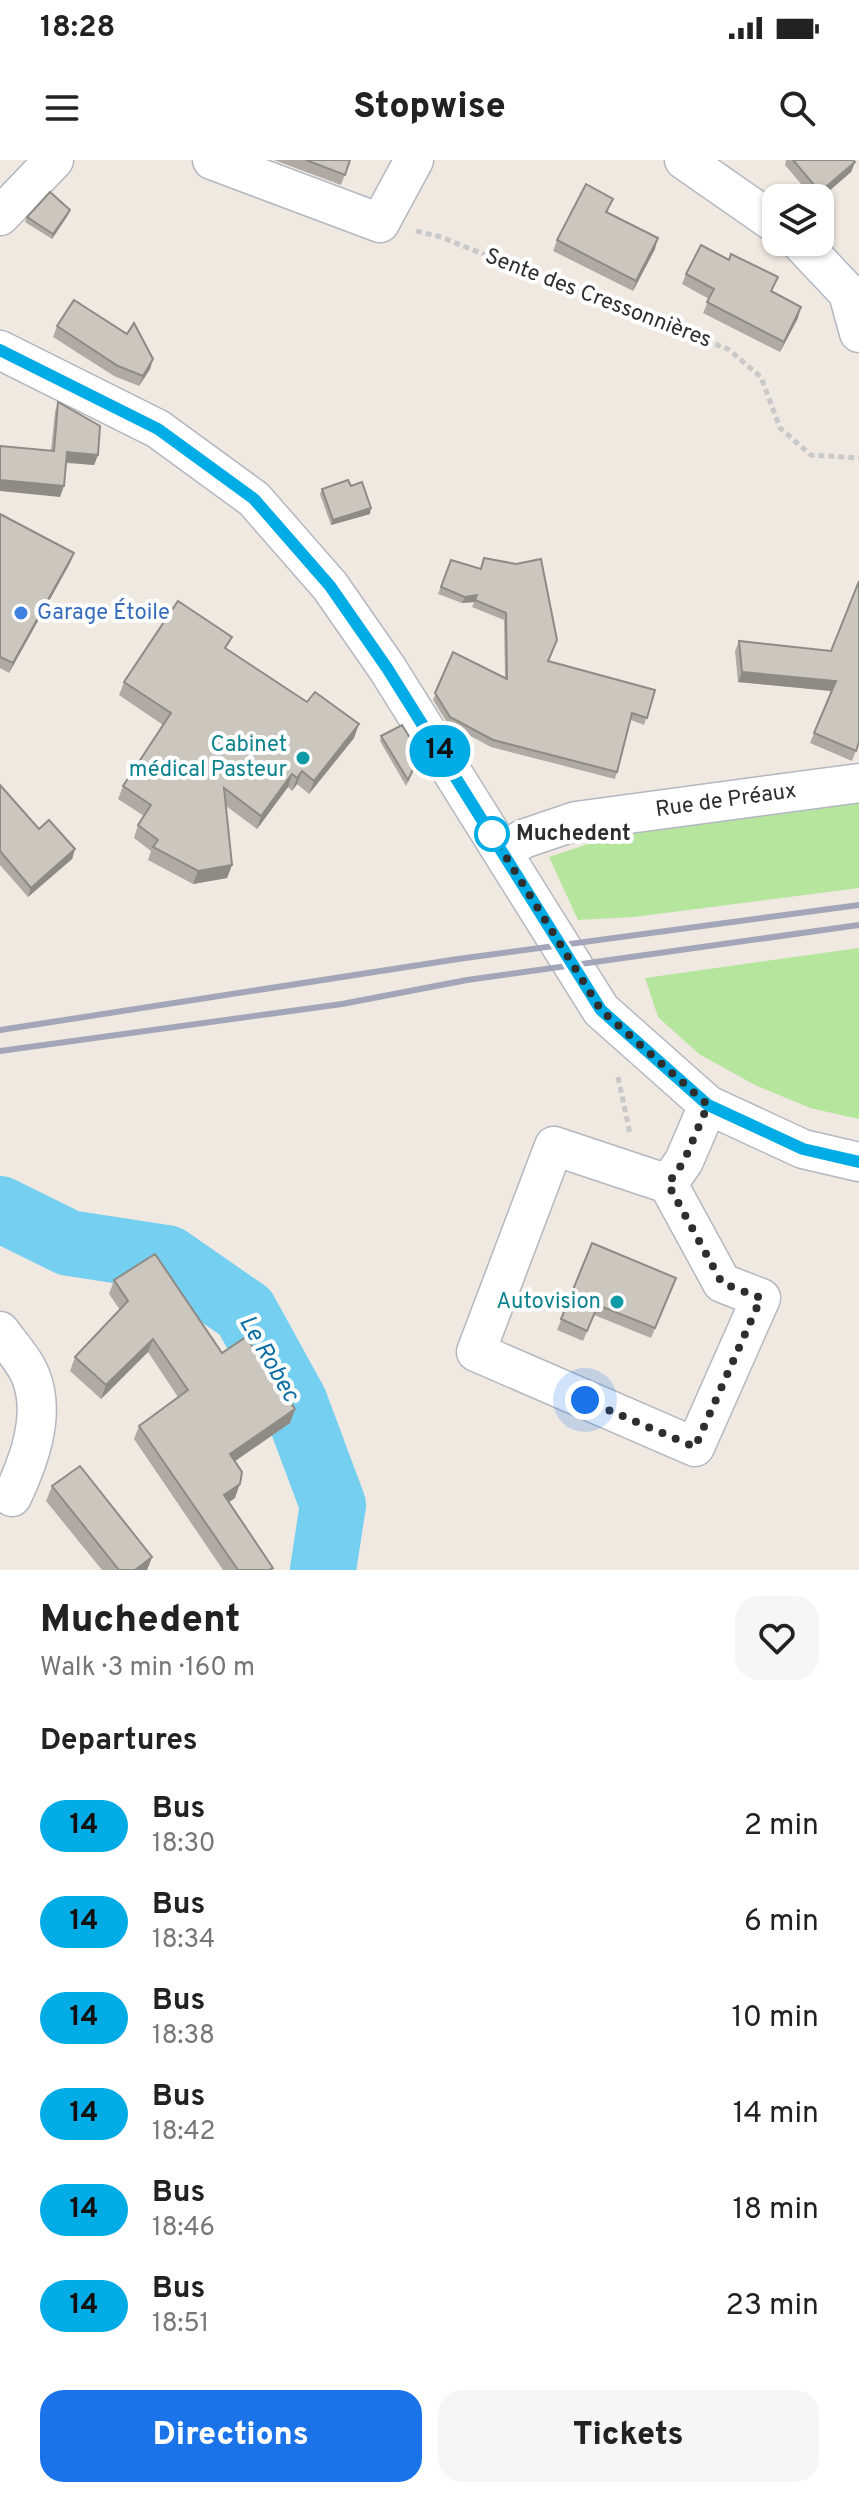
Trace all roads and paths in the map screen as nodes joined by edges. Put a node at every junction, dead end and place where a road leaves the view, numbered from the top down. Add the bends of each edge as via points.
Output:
1 (54, 160) edge
2 (212, 160) edge
3 (414, 160) edge
4 (684, 160) edge
5 (762, 214) edge
6 (0, 216) edge
7 (380, 223) junction
8 (813, 256) edge
9 (859, 333) edge
10 (0, 350) edge
11 (859, 458) edge
12 (859, 783) edge
13 (503, 852) junction
14 (708, 1105) junction
15 (859, 1162) edge
16 (668, 1184) junction
17 (0, 1331) edge
18 (12, 1497) dead end

1 - 6 street
2 - 7 street
3 - 7 street
4 - 5 street
7 - 11 path, Sente des Cressonnières via 441,237 728,349 761,377 780,428 811,455
8 - 9 street via 848,293
10 - 13 street via 158,429 254,499 330,586
12 - 13 street, Rue de Préaux via 576,821 523,839
13 - 14 street via 601,1010
14 - 15 street via 803,1149
14 - 16 street
16 - 16 street via 722,1283 761,1298 695,1447 476,1352 554,1146
17 - 18 street via 30,1375 38,1403 32,1442

